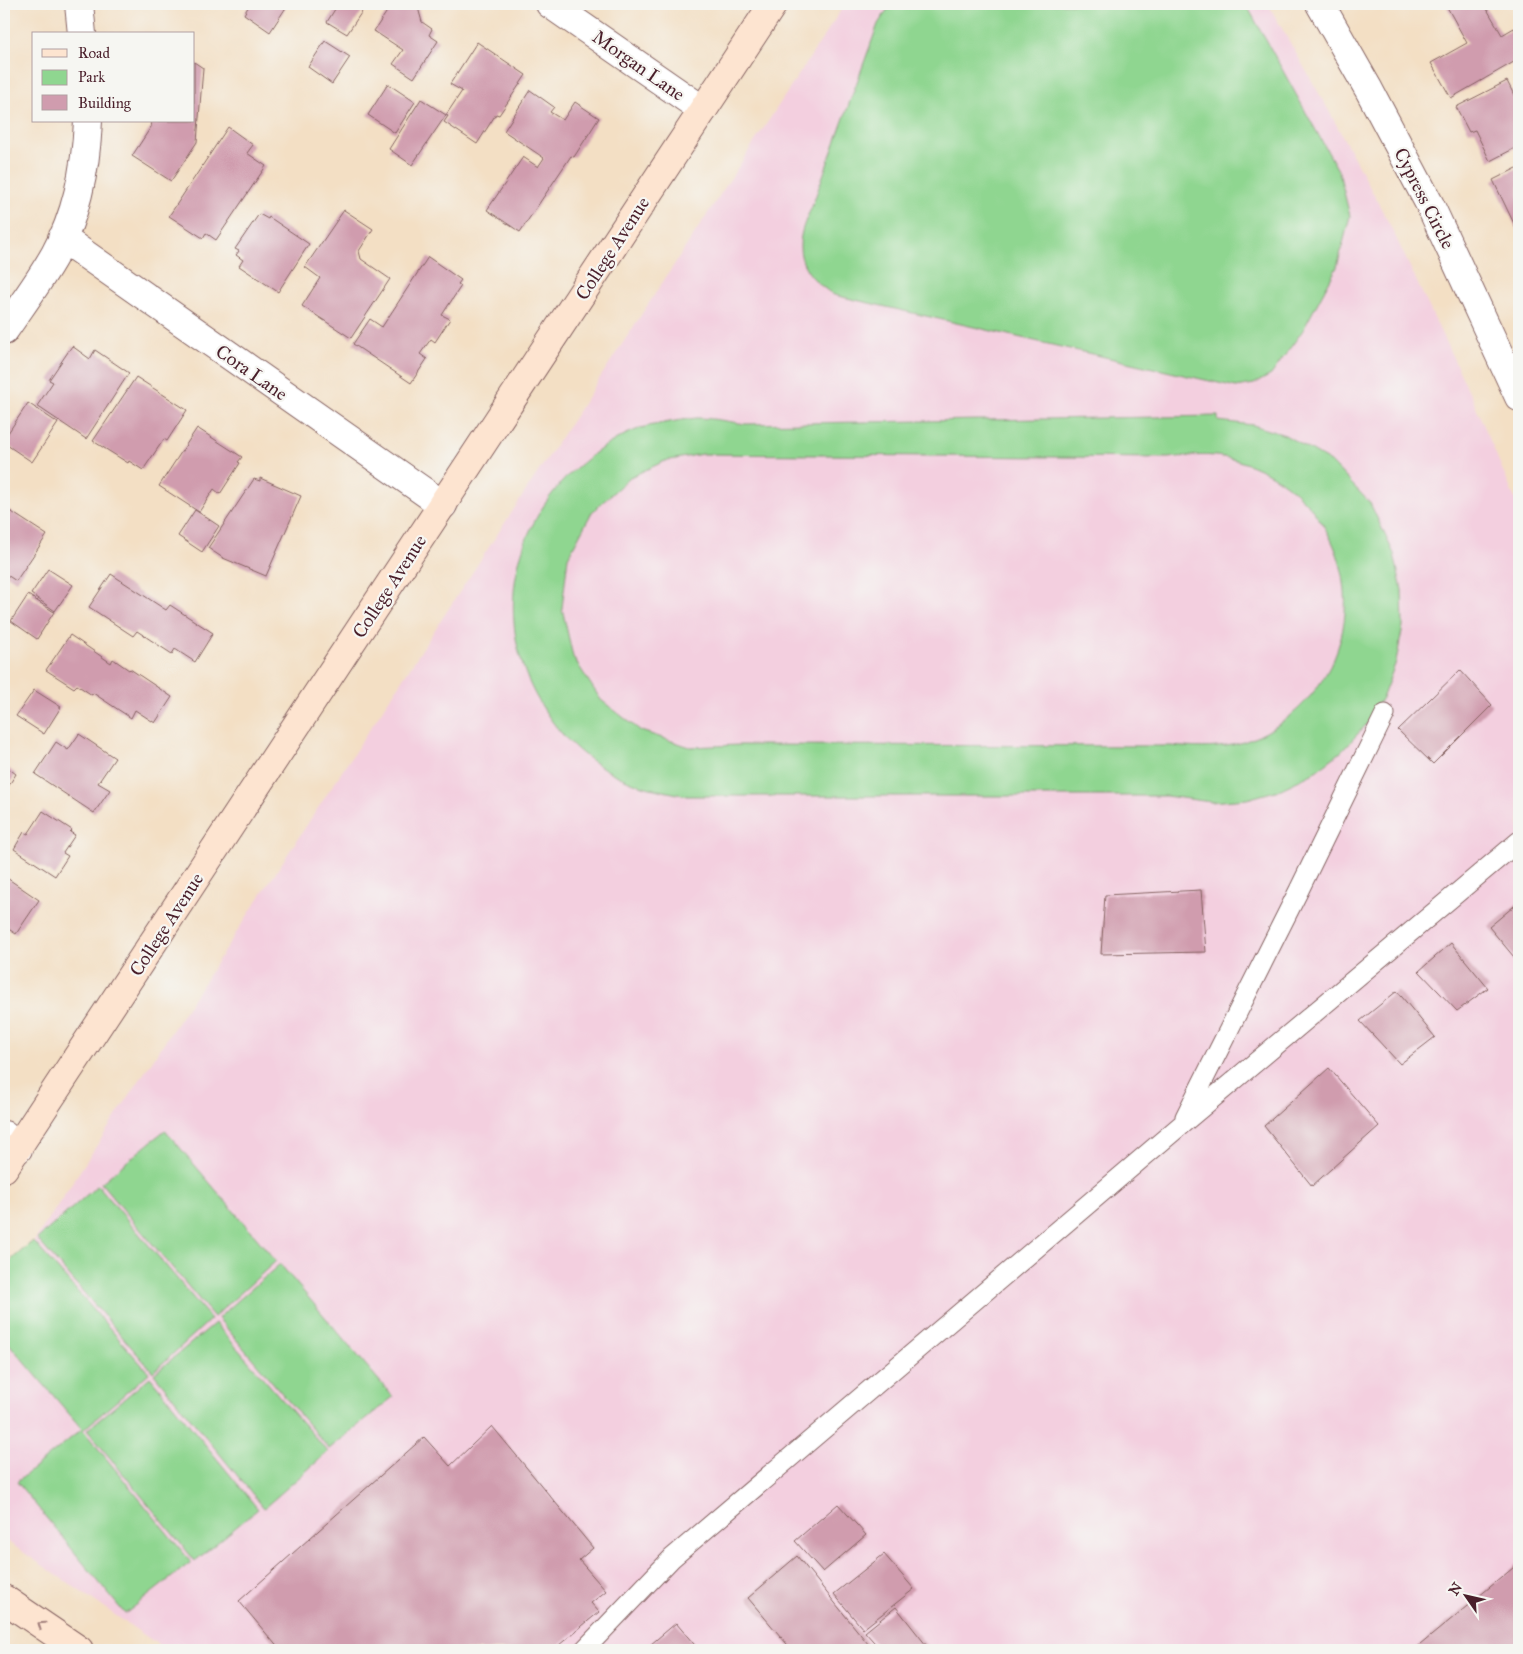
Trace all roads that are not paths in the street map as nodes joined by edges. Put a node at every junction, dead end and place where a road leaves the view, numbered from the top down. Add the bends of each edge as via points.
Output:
1 (79, 4) edge
2 (550, 4) edge
3 (774, 4) edge
4 (1320, 4) edge
5 (82, 32) edge
6 (703, 110) junction
7 (88, 122) edge
8 (62, 238) junction
9 (4, 331) edge
10 (1519, 397) edge
11 (442, 505) junction
12 (1385, 714) dead end
13 (1519, 841) edge
14 (1182, 1125) junction
15 (8, 1151) edge
16 (4, 1599) edge
17 (79, 1650) edge
18 (584, 1650) edge

1 - 5 street
2 - 6 street, Morgan Lane
3 - 6 street, College Avenue
4 - 10 street, Cypress Circle via 1430,204
6 - 11 street, College Avenue
7 - 8 street via 87,151 78,196
8 - 9 street
8 - 11 street, Cora Lane
11 - 15 street, College Avenue
12 - 14 lane
13 - 14 lane
14 - 18 lane via 672,1558
17 -> 16 street

